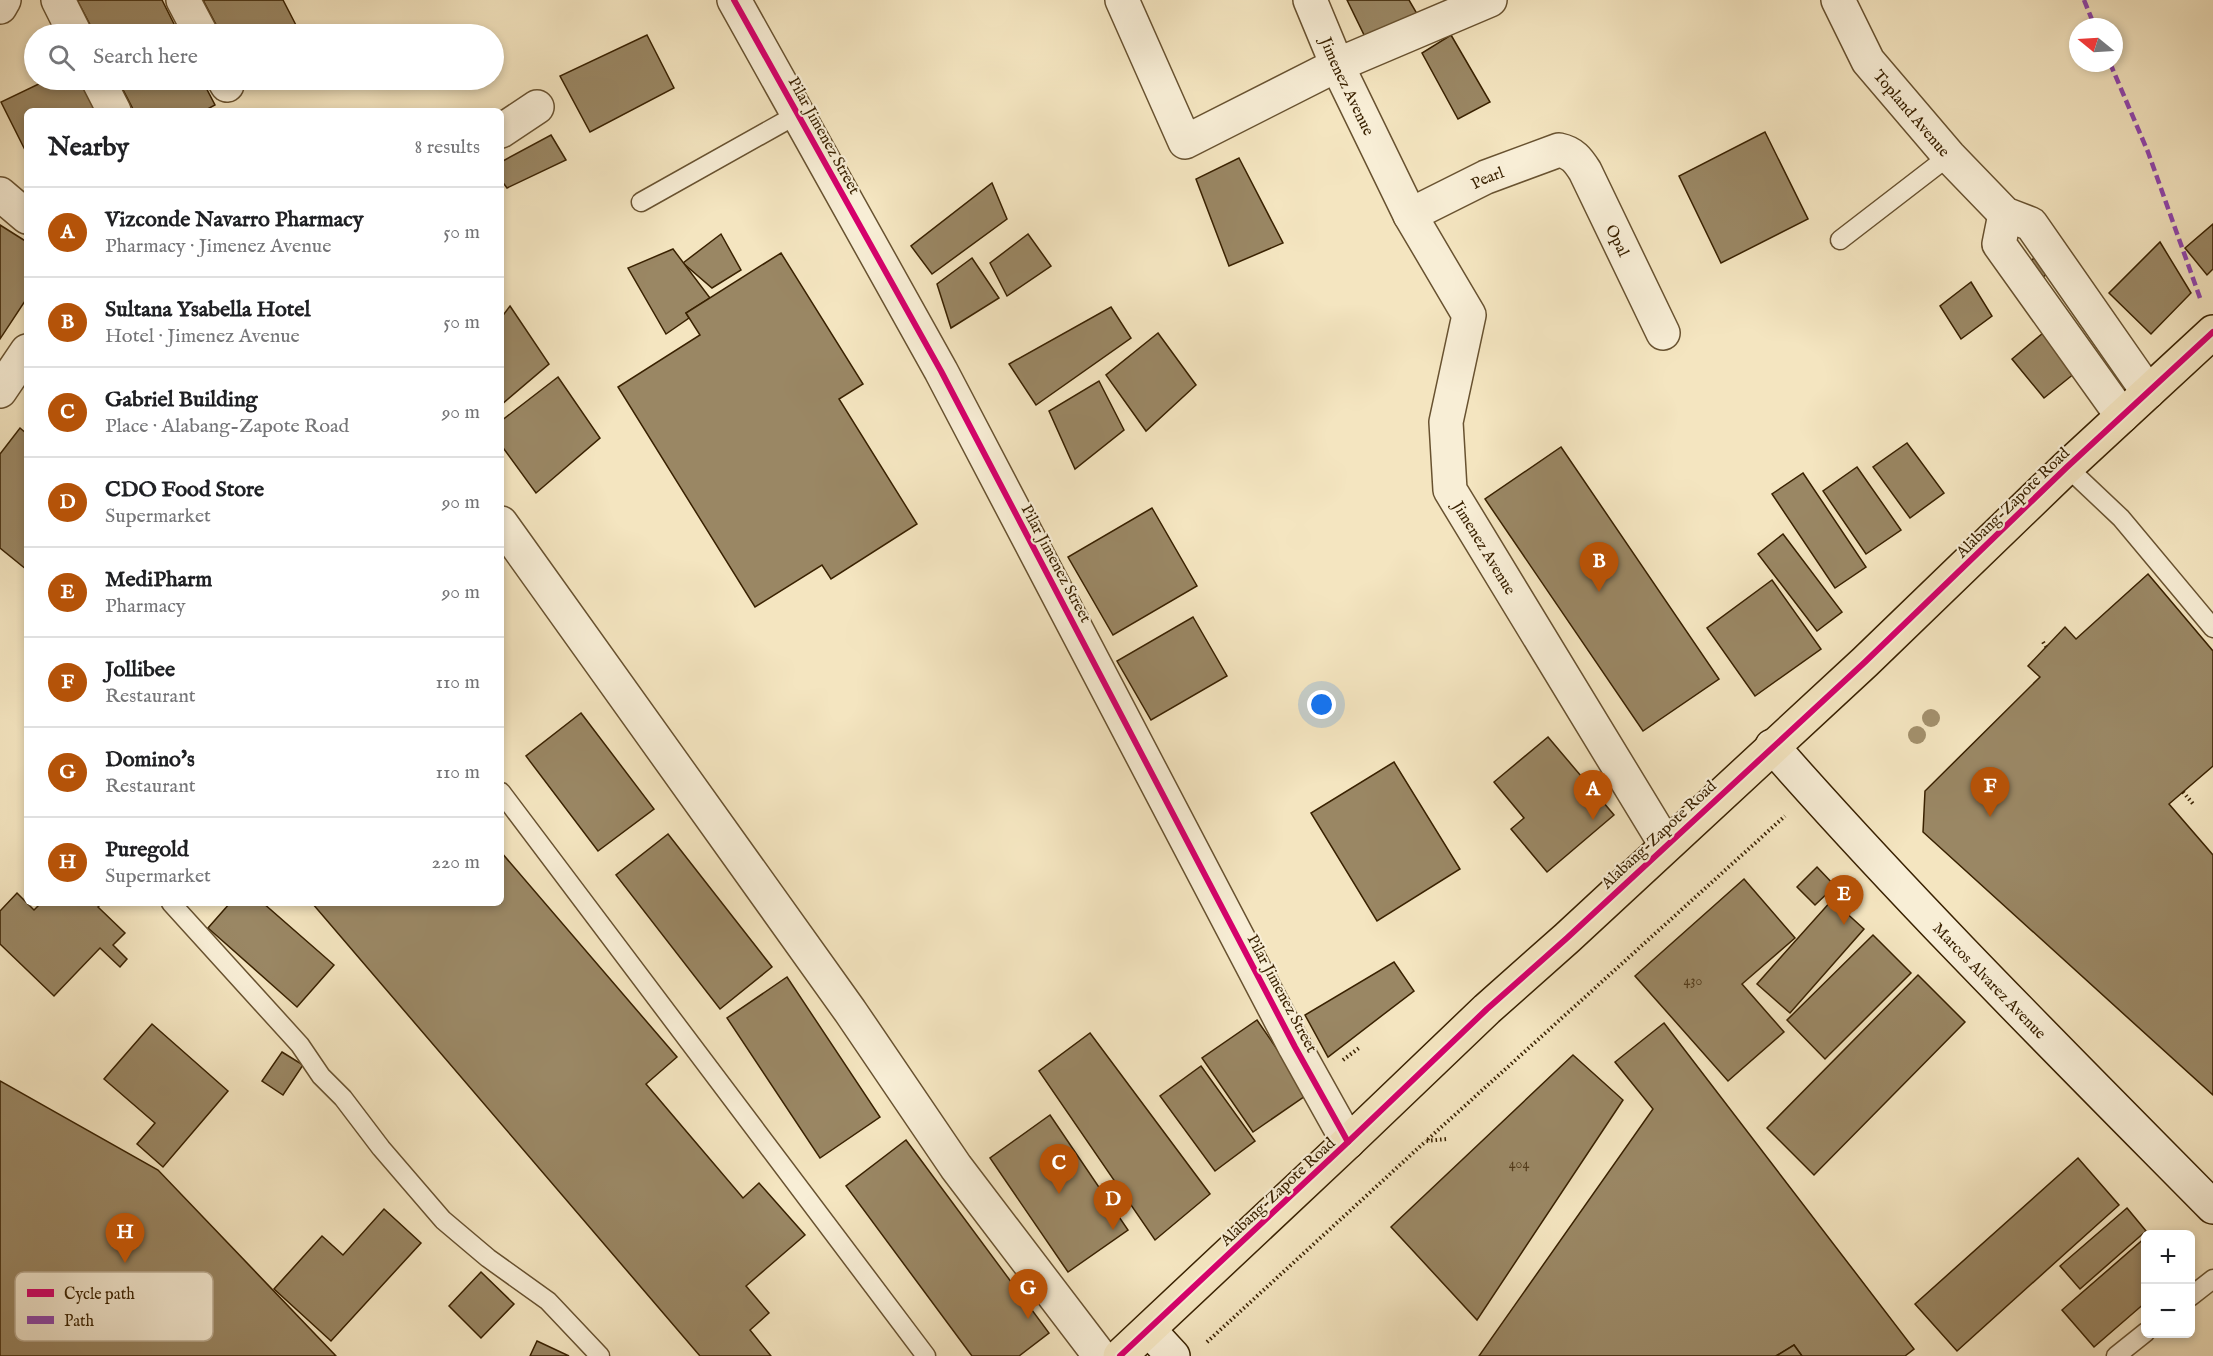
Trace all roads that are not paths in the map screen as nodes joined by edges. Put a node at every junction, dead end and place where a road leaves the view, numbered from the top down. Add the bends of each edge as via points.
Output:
1 (4, 0) edge
2 (58, 0) edge
3 (183, 0) edge
4 (735, 0) edge
5 (1122, 0) edge
6 (1310, 0) edge
7 (1490, 0) edge
8 (1838, 0) edge
9 (0, 7) edge
10 (70, 24) edge
11 (196, 24) edge
12 (1337, 65) junction
13 (103, 90) edge
14 (537, 107) dead end
15 (112, 108) edge
16 (798, 114) junction
17 (504, 129) edge
18 (1568, 152) joint
19 (1949, 156) junction
20 (0, 194) edge
21 (641, 202) dead end
22 (24, 214) edge
23 (2005, 214) junction
24 (1410, 215) junction
25 (1840, 240) dead end
26 (2103, 329) junction
27 (2213, 332) edge
28 (1663, 333) dead end
29 (2076, 350) junction
30 (24, 355) edge
31 (0, 391) edge
32 (2148, 392) junction
33 (2122, 416) junction
34 (2067, 467) junction
35 (504, 527) edge
36 (2213, 628) edge
37 (1772, 746) junction
38 (504, 796) edge
39 (1666, 845) junction
40 (174, 906) edge
41 (1348, 1143) junction
42 (2213, 1207) edge
43 (2213, 1279) edge
44 (2195, 1293) edge
45 (1149, 1330) junction
46 (2141, 1335) edge
47 (600, 1356) edge
48 (926, 1356) edge
49 (1100, 1356) edge
50 (1120, 1356) edge
51 (1173, 1356) edge
52 (2116, 1356) edge

1 - 9 street
2 - 10 street
3 - 11 street
4 - 16 street, Pilar Jimenez Street
5 - 12 street via 1185,142
6 - 12 street, Jimenez Avenue
7 - 12 street
8 - 19 street, Topland Avenue via 1868,61
12 - 24 street, Jimenez Avenue
13 - 15 street
14 - 17 street
16 - 21 lane
16 - 41 street, Pilar Jimenez Street via 941,371
18 - 24 street, Pearl via 1559,150 1486,177
18 - 28 street, Opal via 1585,171
19 - 23 street, Topland Avenue
19 - 25 lane
20 - 22 street
23 - 26 street, Topland Avenue via 2031,224
23 - 29 street via 1999,244
24 - 39 street, Jimenez Avenue via 1468,315 1446,422 1450,490
26 - 29 street
26 - 32 street, Topland Avenue
27 - 32 highway, Alabang-Zapote Road
29 - 33 street
30 - 31 street
32 - 33 highway, Alabang-Zapote Road
33 - 34 highway, Alabang-Zapote Road
34 - 36 lane via 2121,518
34 - 37 highway, Alabang-Zapote Road
35 - 49 street via 850,1011 956,1167
37 - 39 highway, Alabang-Zapote Road
37 - 42 street, Marcos Alvarez Avenue via 1942,932
38 - 48 lane
39 - 41 highway, Alabang-Zapote Road
40 - 47 lane via 300,1046 443,1220 548,1301
41 - 45 highway, Alabang-Zapote Road
43 - 44 lane
45 - 50 highway, Alabang-Zapote Road
45 - 51 street
46 - 52 lane

